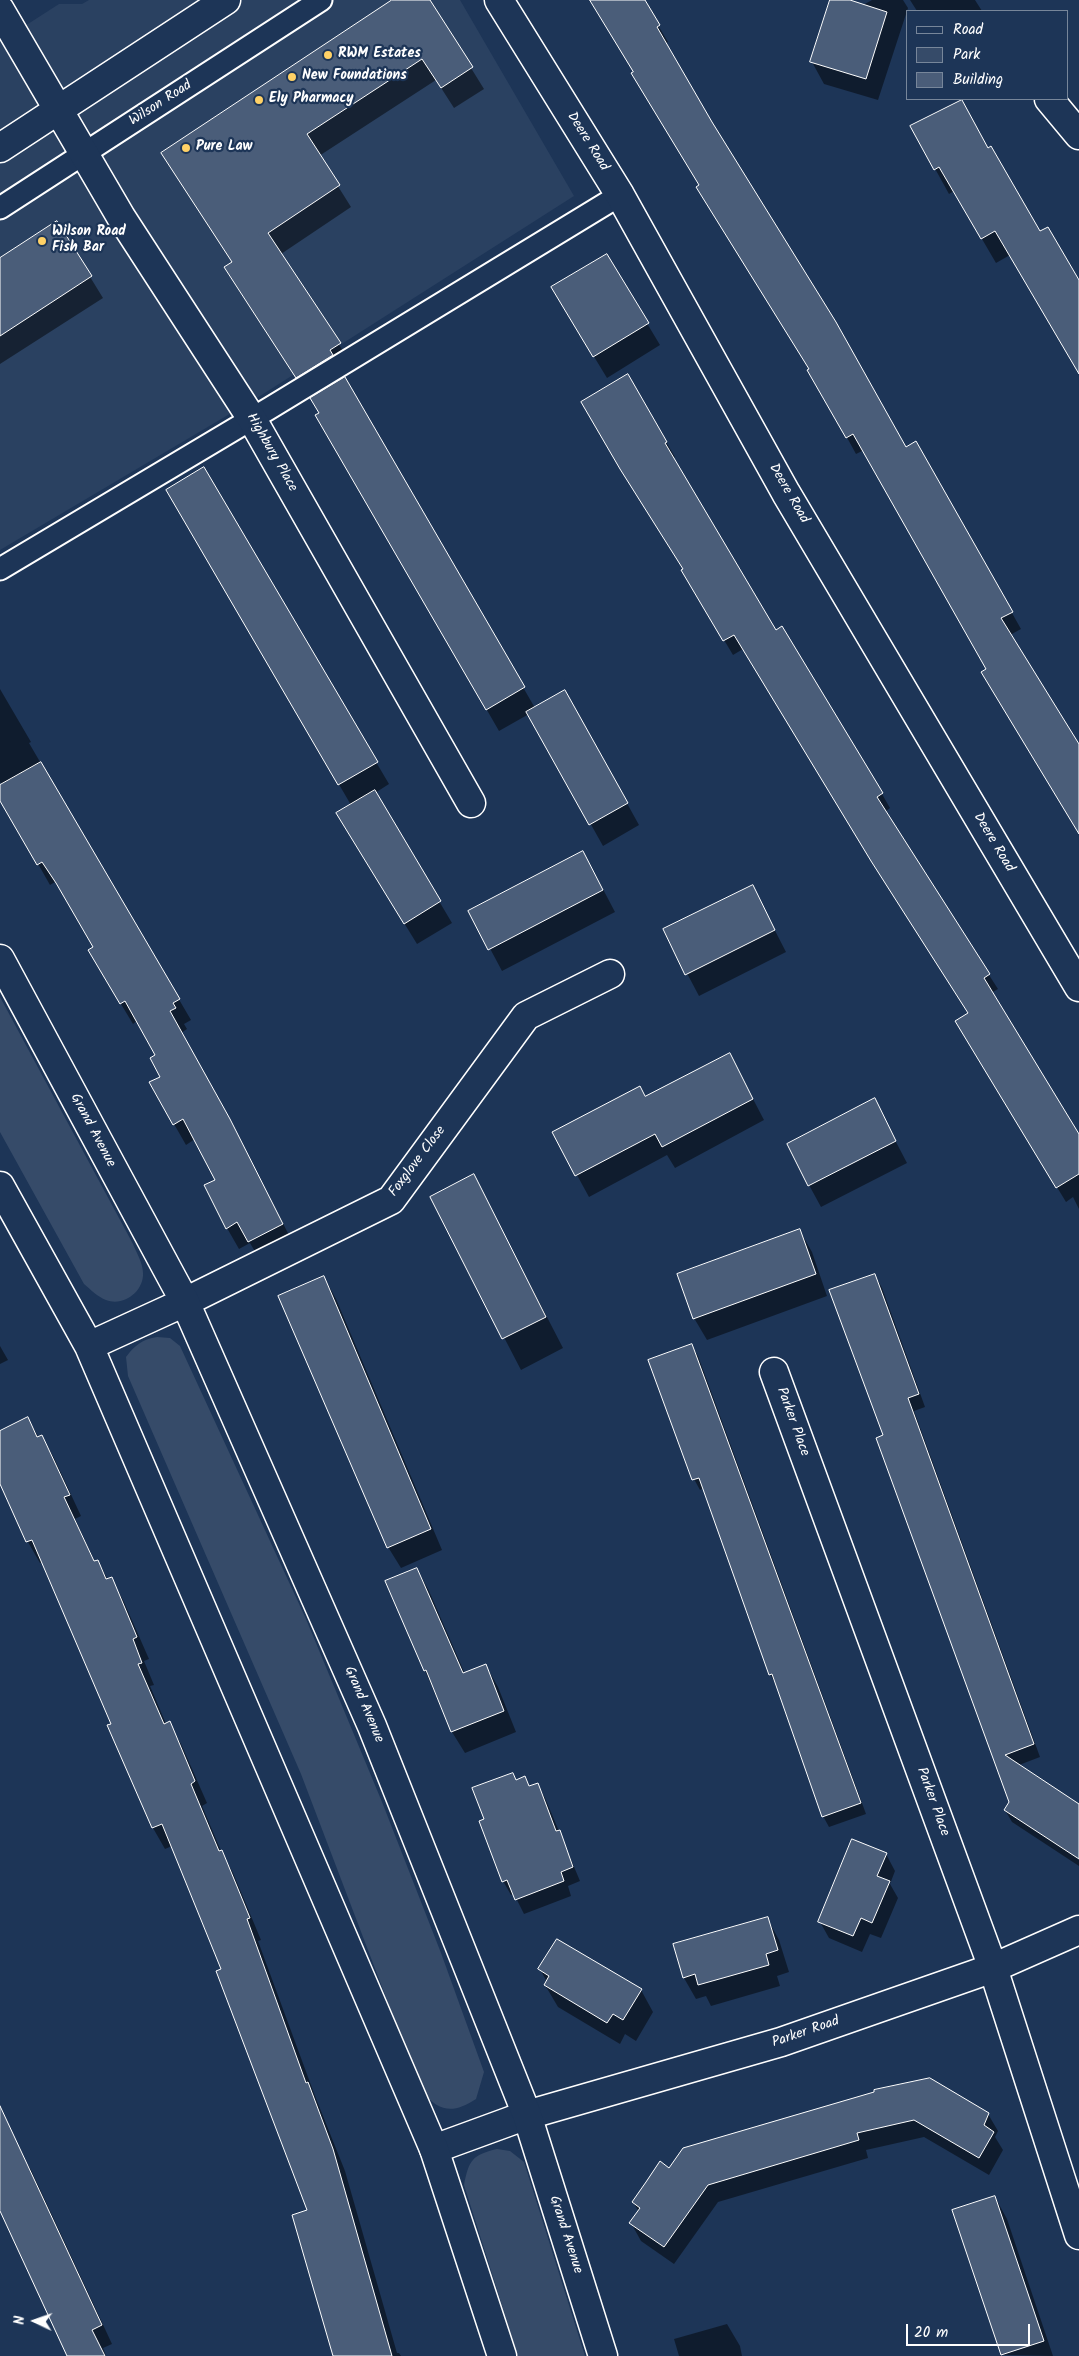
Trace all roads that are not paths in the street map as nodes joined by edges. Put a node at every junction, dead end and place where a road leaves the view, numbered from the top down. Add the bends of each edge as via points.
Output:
1 (226, 0) edge
2 (321, 0) edge
3 (499, 0) edge
4 (0, 10) edge
5 (1050, 100) edge
6 (59, 110) junction
7 (1079, 135) edge
8 (0, 148) edge
9 (83, 153) junction
10 (620, 195) junction
11 (0, 208) edge
12 (252, 419) junction
13 (0, 568) edge
14 (471, 803) dead end
15 (0, 959) edge
16 (610, 974) dead end
17 (1079, 987) edge
18 (0, 1186) edge
19 (185, 1302) junction
20 (88, 1346) junction
21 (774, 1372) dead end
22 (1079, 1930) edge
23 (993, 1968) junction
24 (527, 2115) junction
25 (434, 2149) junction
26 (1079, 2235) edge
27 (502, 2356) edge
28 (603, 2356) edge

1 - 6 street
2 - 9 lane, Wilson Road
3 - 10 street, Deere Road
4 - 6 street, Highbury Place
5 - 7 street
6 - 8 street
6 - 9 street, Highbury Place
9 - 11 lane, Wilson Road
9 - 12 street, Highbury Place
10 - 12 lane
10 - 17 street, Deere Road via 786,493
12 - 13 lane
12 - 14 street, Highbury Place
15 - 19 street, Grand Avenue
16 - 19 street, Foxglove Close via 526,1016 391,1200
18 - 20 street
19 - 20 street
19 - 24 street, Grand Avenue via 372,1726
20 - 25 street
21 - 23 street, Parker Place
22 - 23 street, Parker Road
23 - 24 street, Parker Road via 781,2042
23 - 26 street, Parker Place
24 - 25 street
24 - 28 street, Grand Avenue
25 - 27 street

